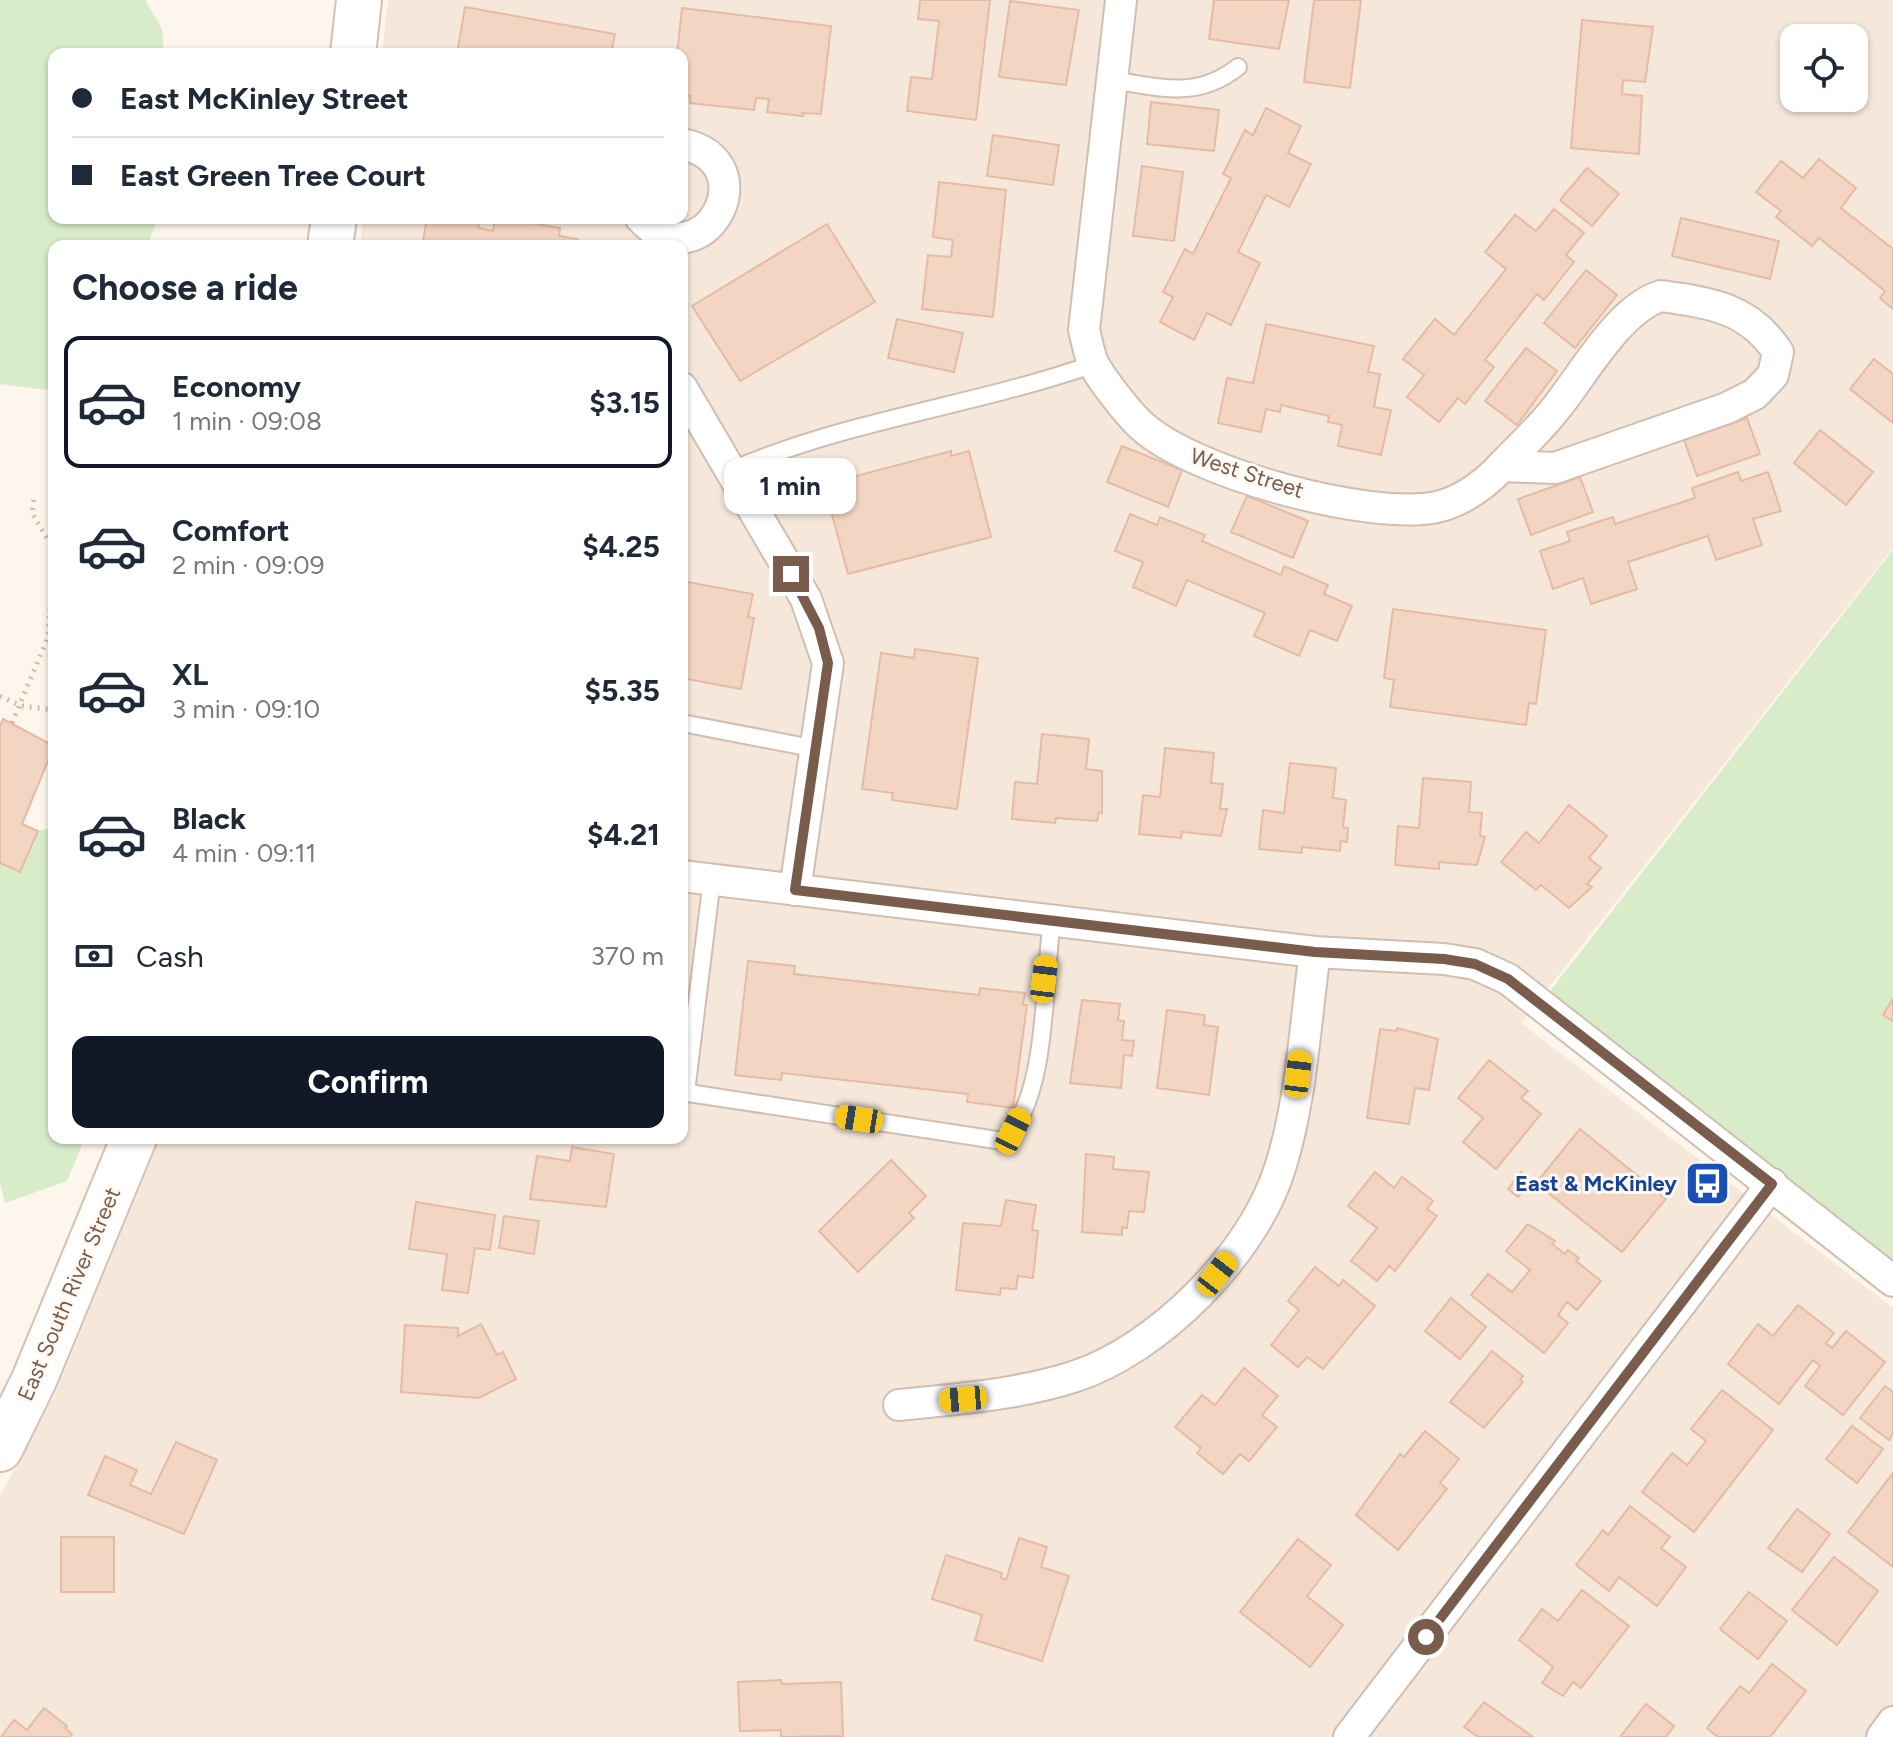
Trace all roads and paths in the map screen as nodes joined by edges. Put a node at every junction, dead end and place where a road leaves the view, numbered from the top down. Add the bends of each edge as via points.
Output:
1 (359, 0) edge
2 (1121, 0) edge
3 (354, 48) edge
4 (1238, 67) dead end
5 (1111, 80) junction
6 (688, 145) edge
7 (646, 231) edge
8 (1094, 364) junction
9 (688, 398) edge
10 (1502, 466) junction
11 (730, 471) junction
12 (34, 500) dead end
13 (48, 540) edge
14 (48, 637) edge
15 (0, 696) edge
16 (21, 706) junction
17 (48, 709) edge
18 (12, 723) dead end
19 (688, 724) edge
20 (817, 749) junction
21 (688, 877) edge
22 (712, 879) junction
23 (795, 890) junction
24 (1052, 921) junction
25 (1315, 952) junction
26 (688, 1062) edge
27 (688, 1093) edge
28 (132, 1144) edge
29 (1772, 1184) junction
30 (1893, 1281) edge
31 (899, 1405) dead end
32 (0, 1449) edge
33 (1893, 1722) edge
34 (1349, 1737) edge
35 (1882, 1737) edge

1 - 3 street
2 - 5 street, West Street
4 - 5 lane via 1203,88
5 - 8 street, West Street via 1084,330
6 - 7 street via 719,167 725,198 720,212 697,234
8 - 10 street, West Street via 1142,427 1185,454 1255,480 1346,504 1438,507 1484,485
8 - 11 lane via 799,443
9 - 11 street
10 - 10 street, West Street via 1555,468 1727,408 1755,394 1773,375 1778,352 1762,329 1734,311 1661,296 1644,301
11 - 20 street via 819,628 828,672
12 - 13 path via 32,513
14 - 16 path
15 - 16 path
16 - 17 path
16 - 18 path
19 - 20 lane
20 - 23 street
21 - 22 street
22 - 23 street
22 - 26 lane
23 - 24 street
24 - 25 street
24 - 27 lane via 1036,1067 1023,1111 1003,1141
25 - 29 street via 1444,959 1475,964 1508,979
25 - 31 street via 1290,1134 1279,1171 1263,1208 1217,1274 1146,1339 1076,1376 995,1396
28 - 32 street, East South River Street
29 - 30 street
29 - 34 street
33 - 35 street

